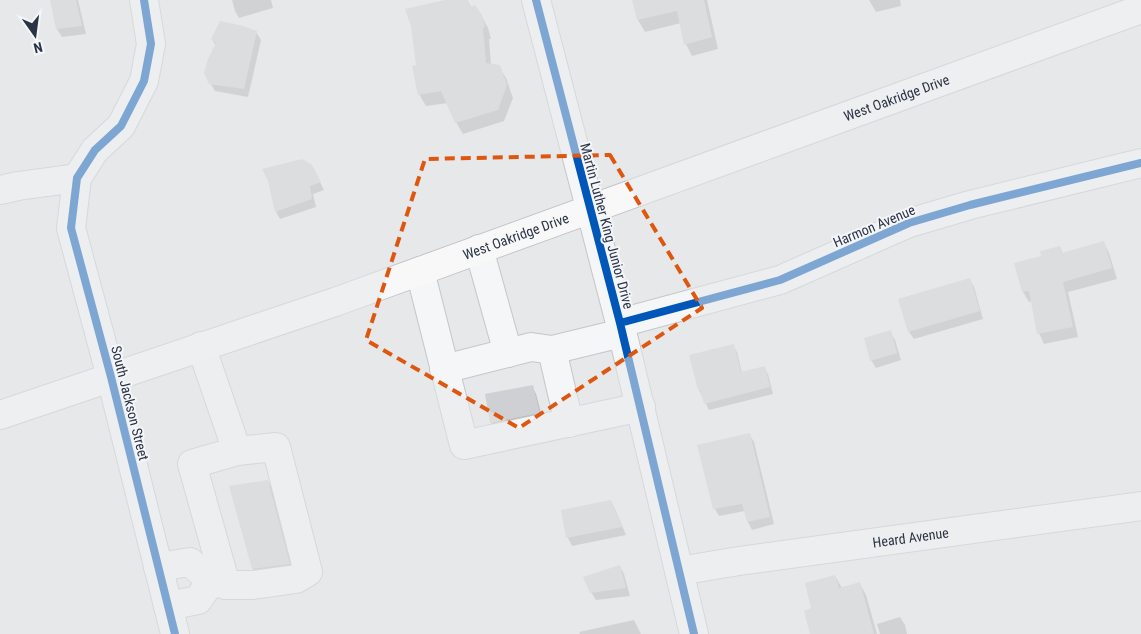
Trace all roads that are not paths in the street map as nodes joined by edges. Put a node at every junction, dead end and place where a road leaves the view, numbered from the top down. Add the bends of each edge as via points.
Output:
1 (144, 0) edge
2 (536, 0) edge
3 (1141, 9) edge
4 (1141, 164) edge
5 (77, 178) junction
6 (0, 190) edge
7 (590, 209) junction
8 (479, 250) junction
9 (420, 271) junction
10 (621, 328) junction
11 (201, 346) junction
12 (552, 350) junction
13 (508, 353) junction
14 (444, 369) junction
15 (111, 377) junction
16 (641, 407) junction
17 (0, 415) edge
18 (569, 423) junction
19 (237, 451) junction
20 (1141, 506) edge
21 (158, 567) junction
22 (679, 571) junction
23 (219, 583) junction
24 (168, 606) junction
25 (175, 634) edge
26 (694, 634) edge

1 - 5 street via 151,44 144,81 121,126 95,150
2 - 7 street, Martin Luther King Junior Drive
3 - 7 main road, West Oakridge Drive
4 - 10 street, Harmon Avenue via 909,223 780,280
5 - 6 street
5 - 15 street, South Jackson Street via 70,228
7 - 8 main road, West Oakridge Drive
7 - 10 street, Martin Luther King Junior Drive
8 - 9 main road, West Oakridge Drive
8 - 13 street
9 - 11 main road, West Oakridge Drive
9 - 14 street
10 - 12 street, Harmon Avenue
10 - 16 street, Martin Luther King Junior Drive
11 - 15 main road, West Oakridge Drive
11 - 19 street
12 - 13 street, Harmon Avenue via 531,347
12 - 18 street
13 - 14 street, Harmon Avenue
14 - 18 street via 464,445
15 - 17 main road, West Oakridge Drive
15 - 21 street, South Jackson Street
16 - 18 street
16 - 22 street, Martin Luther King Junior Drive
19 - 23 street via 192,464
19 - 23 street via 276,447 308,572 296,579 253,585
20 - 22 street, Heard Avenue
21 - 23 street via 190,562
21 - 24 street, South Jackson Street
22 - 26 street, Martin Luther King Junior Drive
23 - 24 street via 198,600
24 - 25 street, South Jackson Street

